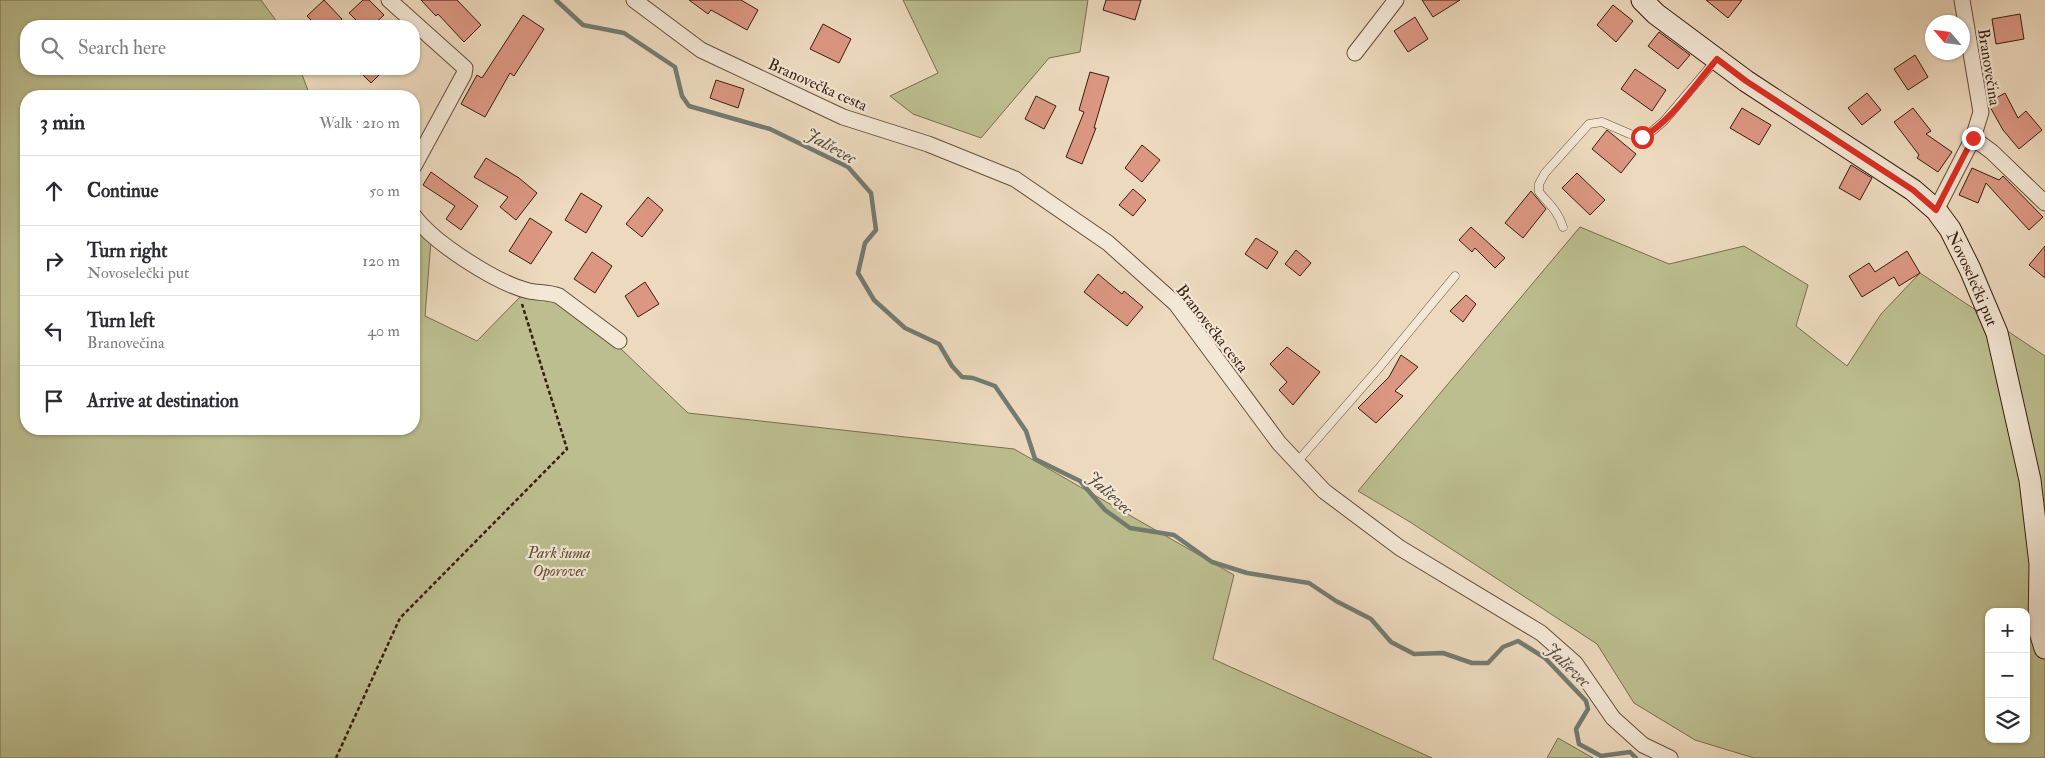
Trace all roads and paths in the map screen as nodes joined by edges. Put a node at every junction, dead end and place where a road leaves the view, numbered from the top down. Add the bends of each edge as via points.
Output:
1 (389, 0) edge
2 (634, 0) edge
3 (1396, 0) edge
4 (1642, 0) edge
5 (1962, 0) edge
6 (411, 20) edge
7 (420, 28) edge
8 (1355, 53) dead end
9 (1717, 59) junction
10 (1973, 138) junction
11 (420, 155) edge
12 (2045, 203) edge
13 (1936, 210) junction
14 (420, 222) edge
15 (1563, 227) dead end
16 (1455, 276) dead end
17 (516, 287) junction
18 (619, 341) dead end
19 (1297, 462) junction
20 (2045, 648) edge
21 (336, 758) edge
22 (1670, 758) edge

1 - 6 street
2 - 19 street, Branovečka cesta via 701,50 843,117 928,144 1014,179 1108,243 1176,304 1279,443
3 - 8 street
4 - 9 street, Novoselečki put
5 - 10 street, Branovečina via 1981,112
7 - 11 street via 465,68
9 - 13 street, Novoselečki put via 1913,190
9 - 15 lane via 1650,133 1642,137 1602,122 1589,124 1539,184 1539,192 1554,206
10 - 12 street
10 - 13 street, Branovečina
13 - 20 street, Novoselečki put via 1954,237 1997,333 2030,480 2040,564 2039,629
14 - 17 street via 440,244
16 - 19 lane
17 - 18 street via 559,296
17 - 21 path via 567,450 400,618
19 - 22 street, Branovečka cesta via 1324,492 1400,548 1541,633 1575,663 1614,718 1643,745

